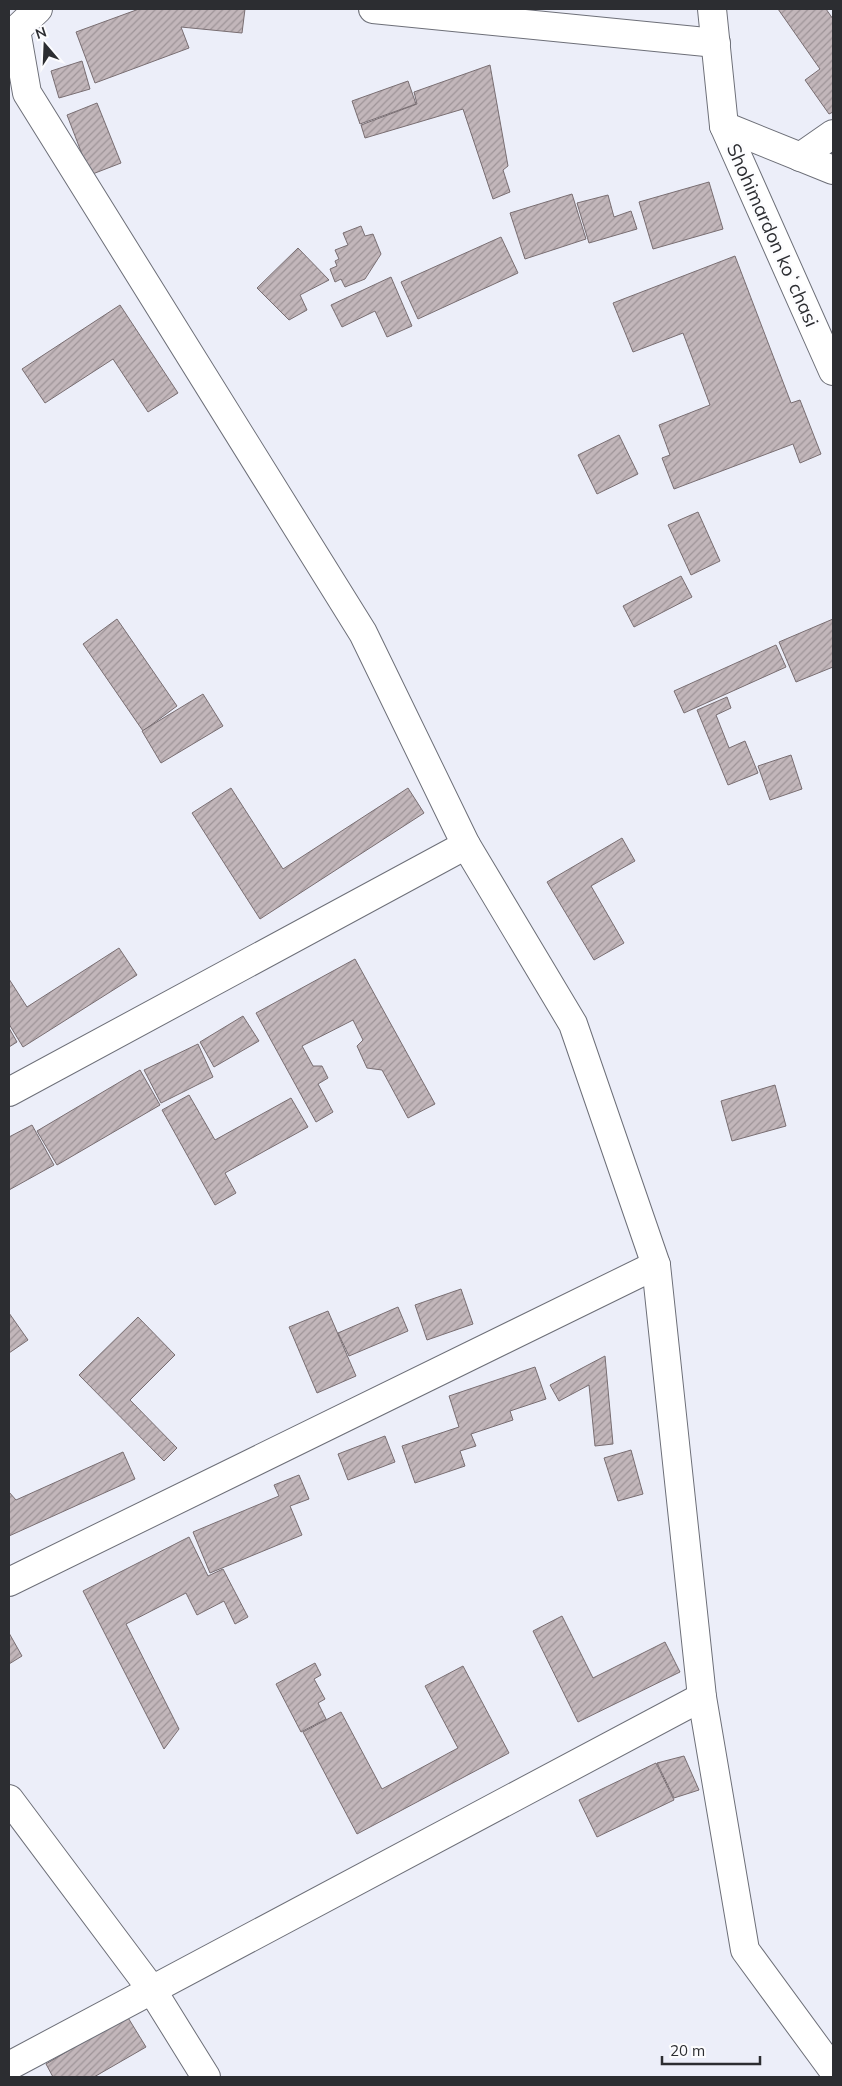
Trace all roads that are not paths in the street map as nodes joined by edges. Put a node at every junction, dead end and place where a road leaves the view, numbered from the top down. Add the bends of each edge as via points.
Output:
1 (38, 9) edge
2 (373, 9) edge
3 (712, 9) edge
4 (716, 42) junction
5 (724, 126) junction
6 (833, 134) edge
7 (800, 157) junction
8 (833, 170) edge
9 (833, 371) edge
10 (466, 845) junction
11 (9, 1092) edge
12 (656, 1265) junction
13 (9, 1582) edge
14 (702, 1697) junction
15 (9, 1800) edge
16 (152, 1990) junction
17 (9, 2066) edge
18 (833, 2070) edge
19 (206, 2077) edge

1 - 10 street via 16,30 27,93 362,633
2 - 4 street
3 - 4 street, Shohimardon koʻchasi
4 - 5 street, Shohimardon koʻchasi
5 - 7 street
5 - 9 street, Shohimardon koʻchasi
6 - 7 street
7 - 8 street
10 - 11 street
10 - 12 street via 573,1024
12 - 13 street
12 - 14 street
14 - 16 street
14 - 18 street via 745,1950
15 - 16 street
16 - 17 street
16 - 19 street

